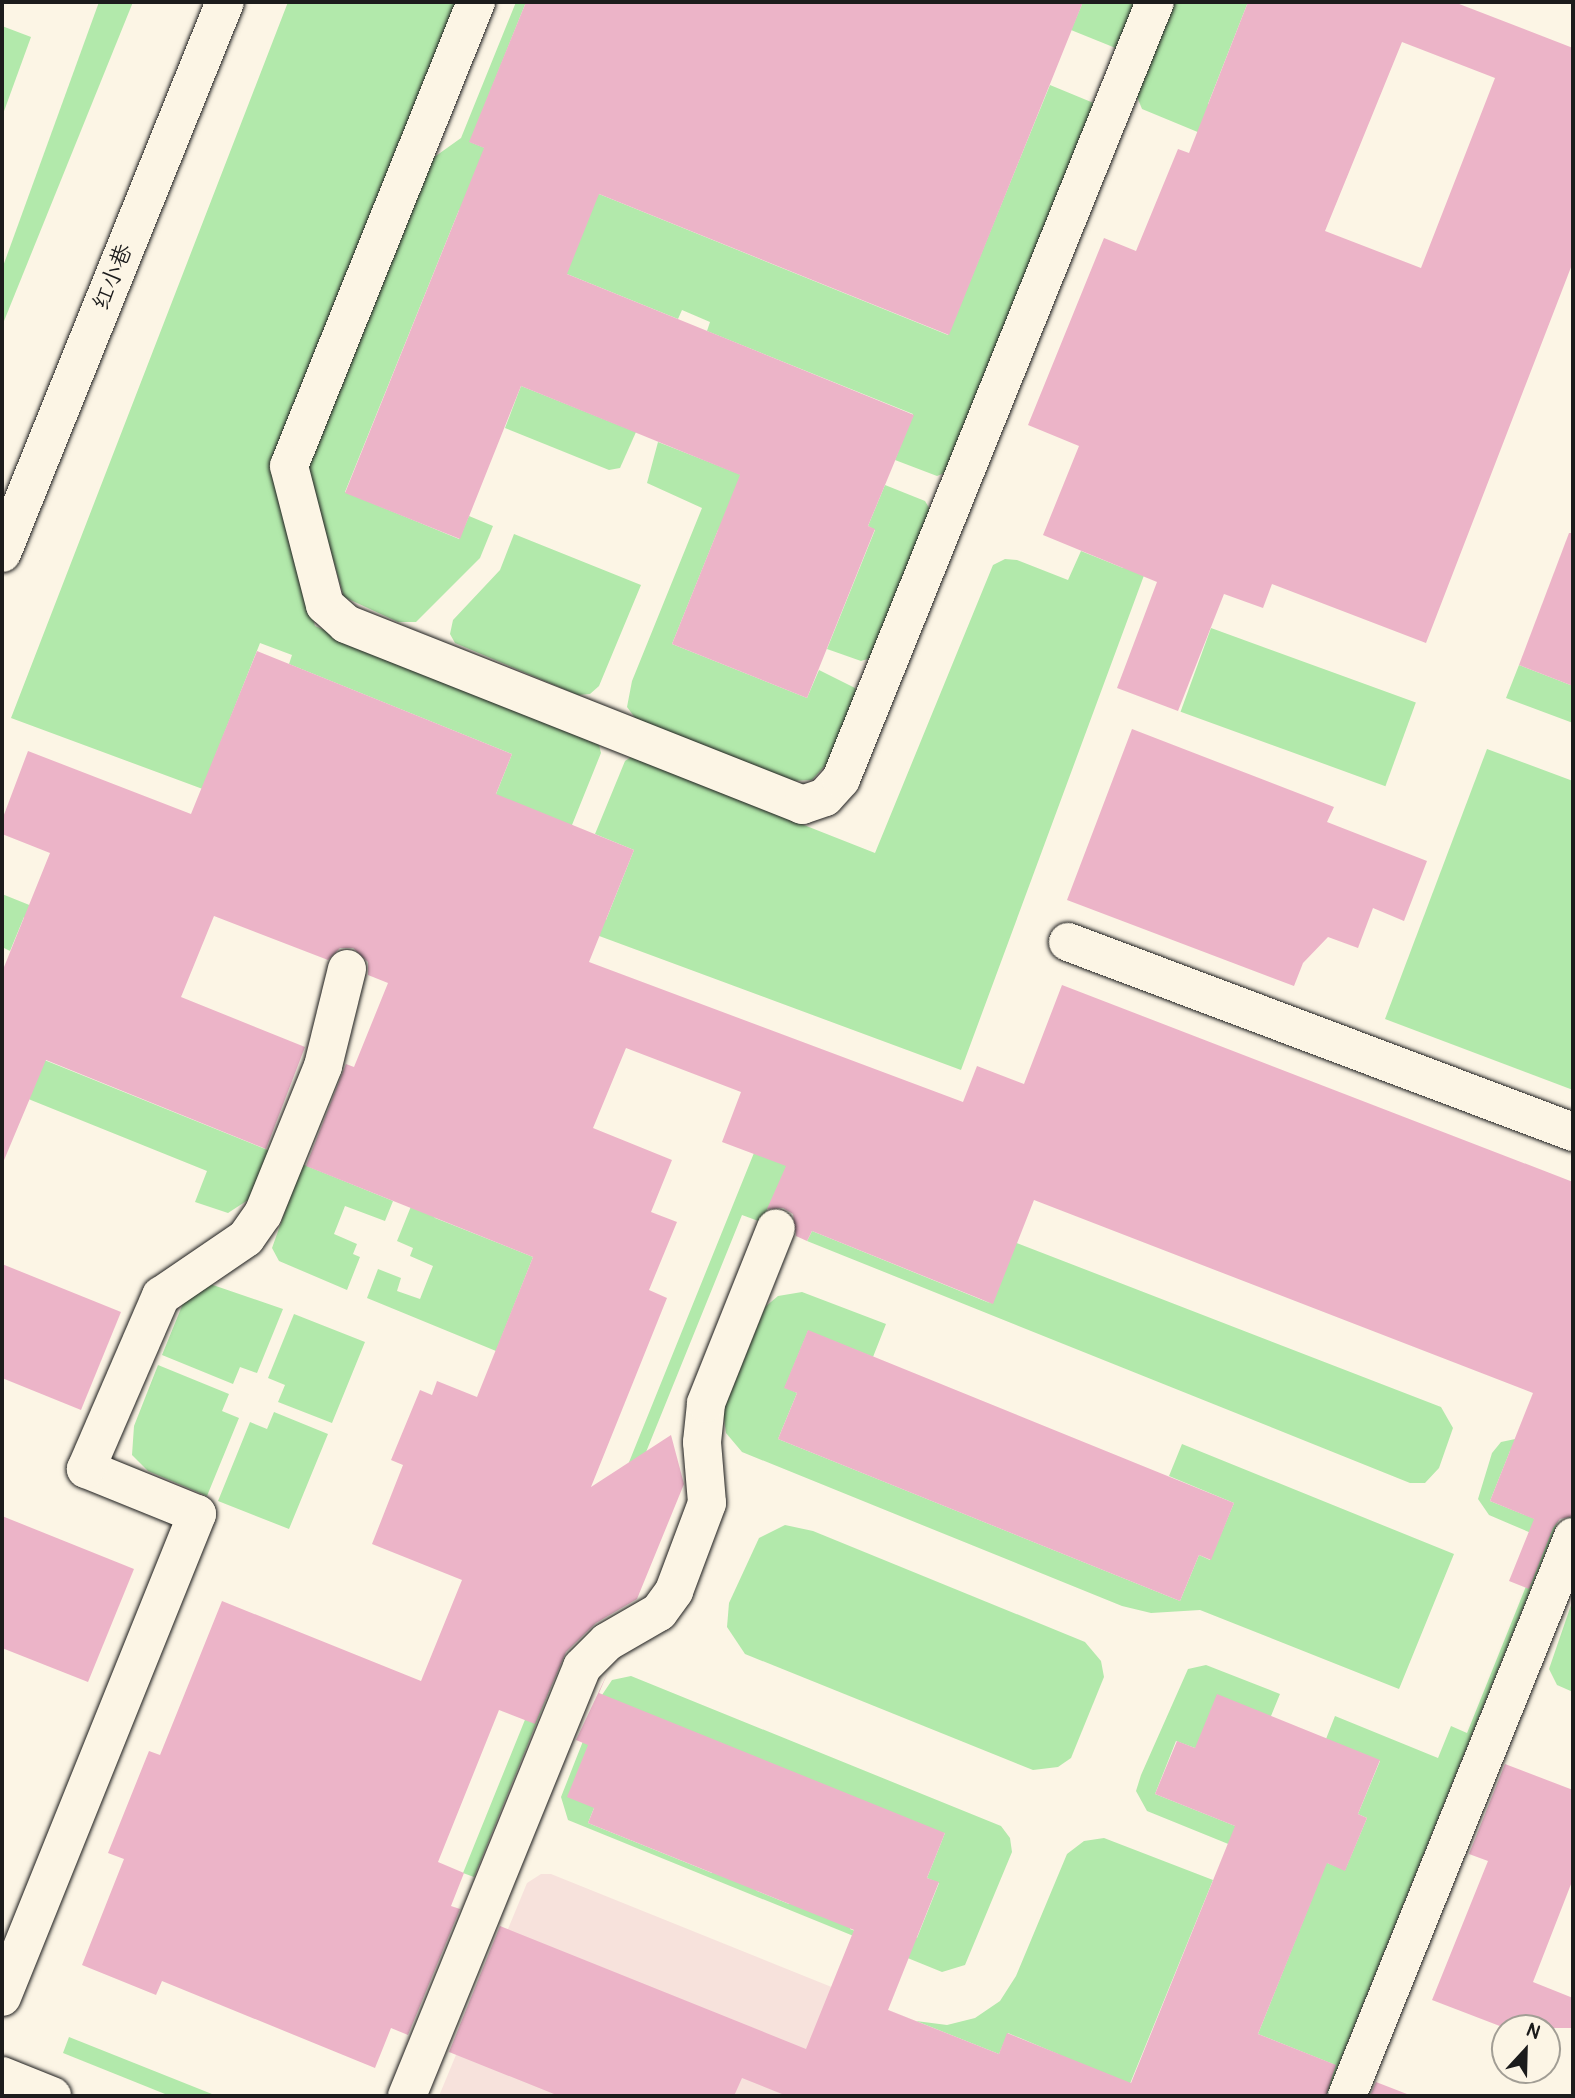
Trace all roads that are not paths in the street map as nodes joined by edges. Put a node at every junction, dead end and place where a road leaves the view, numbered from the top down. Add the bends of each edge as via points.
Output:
1 (225, 2) edge
2 (476, 2) edge
3 (1155, 2) edge
4 (2, 550) edge
5 (1068, 942) dead end
6 (347, 969) dead end
7 (1573, 1132) edge
8 (776, 1228) dead end
9 (1573, 1537) edge
10 (2, 1997) edge
11 (2, 2076) edge
12 (52, 2096) edge
13 (407, 2096) edge
14 (1347, 2096) edge

1 - 4 street, 红小巷
2 - 3 street via 289,466 325,605 346,624 802,805 825,797 841,779
5 - 7 street
6 - 10 street via 323,1066 263,1214 246,1238 161,1296 86,1469 197,1514
8 - 13 street via 706,1403 702,1442 707,1503 674,1591 659,1612 607,1642 582,1667
9 - 14 street
11 - 12 street

